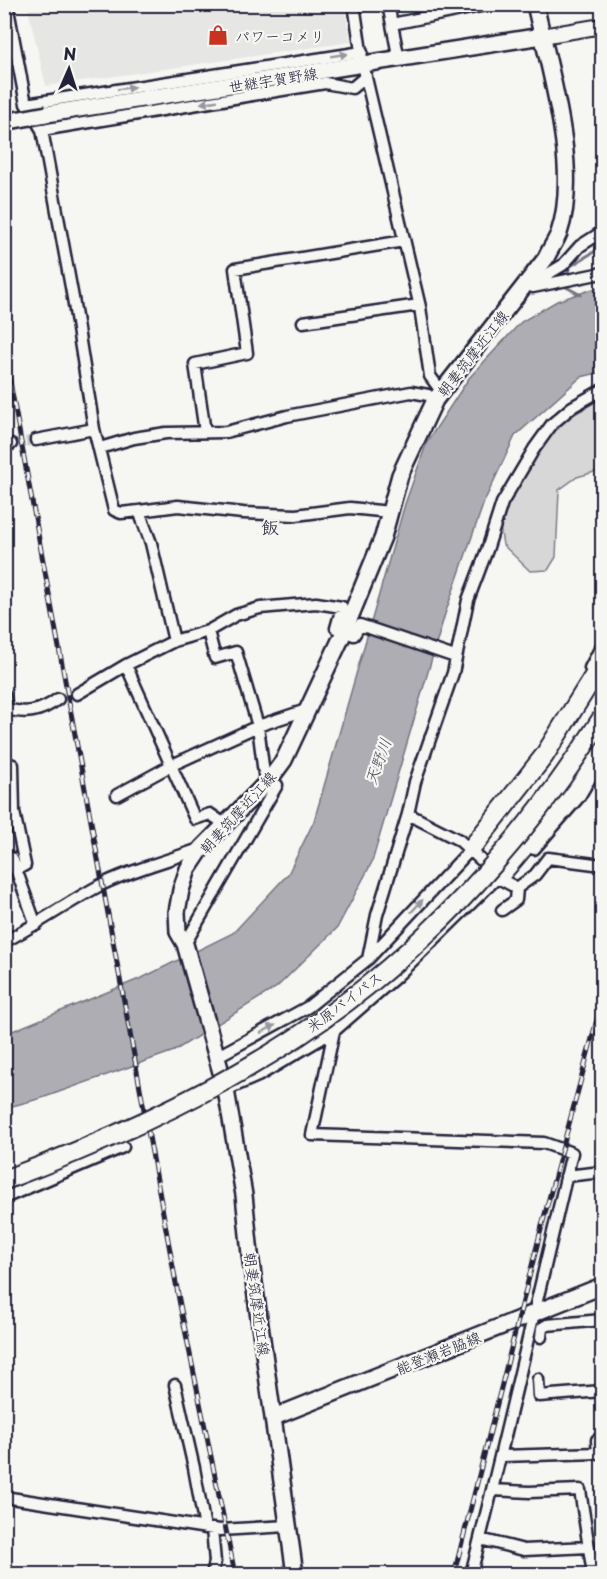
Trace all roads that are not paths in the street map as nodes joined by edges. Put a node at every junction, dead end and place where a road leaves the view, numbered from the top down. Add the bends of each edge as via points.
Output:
1 (7, 4) edge
2 (354, 4) edge
3 (388, 4) edge
4 (535, 4) edge
5 (486, 5) edge
6 (440, 9) edge
7 (392, 24) junction
8 (603, 26) edge
9 (542, 36) junction
10 (399, 60) junction
11 (364, 64) junction
12 (26, 104) junction
13 (4, 122) edge
14 (42, 130) junction
15 (603, 232) edge
16 (404, 241) junction
17 (603, 273) edge
18 (521, 290) junction
19 (419, 305) junction
20 (303, 322) dead end
21 (603, 390) edge
22 (438, 395) junction
23 (94, 429) junction
24 (206, 432) junction
25 (36, 440) tunnel mouth
26 (100, 448) junction
27 (139, 512) junction
28 (390, 512) junction
29 (208, 631) junction
30 (344, 632) junction
31 (174, 641) junction
32 (603, 645) edge
33 (450, 656) junction
34 (603, 663) edge
35 (126, 665) junction
36 (4, 694) edge
37 (77, 694) tunnel mouth
38 (58, 699) tunnel mouth
39 (309, 709) junction
40 (7, 711) edge
41 (603, 718) edge
42 (258, 726) junction
43 (603, 740) edge
44 (603, 759) edge
45 (4, 761) edge
46 (172, 765) junction
47 (265, 782) junction
48 (117, 795) dead end
49 (408, 814) junction
50 (226, 825) junction
51 (468, 847) junction
52 (202, 848) junction
53 (4, 861) edge
54 (603, 865) edge
55 (16, 870) junction
56 (502, 878) junction
57 (517, 888) junction
58 (502, 910) dead end
59 (36, 925) junction
60 (4, 942) edge
61 (186, 949) junction
62 (368, 959) junction
63 (334, 1031) junction
64 (214, 1050) junction
65 (226, 1090) junction
66 (123, 1147) dead end
67 (603, 1172) edge
68 (566, 1176) junction
69 (4, 1180) edge
70 (4, 1198) edge
71 (603, 1286) edge
72 (533, 1314) junction
73 (603, 1320) edge
74 (541, 1337) dead end
75 (538, 1379) dead end
76 (175, 1385) dead end
77 (603, 1391) edge
78 (274, 1417) junction
79 (603, 1440) edge
80 (502, 1456) junction
81 (493, 1490) junction
82 (4, 1497) edge
83 (288, 1526) junction
84 (208, 1528) junction
85 (480, 1539) junction
86 (589, 1547) junction
87 (212, 1575) edge
88 (295, 1575) edge
89 (471, 1575) edge
90 (592, 1575) edge

1 - 12 street
2 - 11 street
3 - 7 street
4 - 9 main road, 朝妻筑摩近江線
5 - 6 street
6 - 7 street
7 - 10 street
8 - 9 street
9 - 10 main road, 世継宇賀野線
9 - 18 main road, 朝妻筑摩近江線 via 561,126 566,198 555,241
10 - 11 main road, 世継宇賀野線
12 -> 11 street
11 - 13 main road, 世継宇賀野線, bridge
11 -> 14 street via 359,84 352,88 325,83
11 - 16 street
12 - 14 street
14 - 23 street
15 - 18 street via 580,246 563,265
16 - 19 street
16 - 24 street via 235,269 246,353 195,364
17 - 18 street
18 - 22 main road, 朝妻筑摩近江線
19 - 20 street
19 - 22 street via 430,376
21 - 33 street via 572,407 552,424 514,479 502,503
22 - 24 street via 411,392 226,432
22 - 28 main road, 朝妻筑摩近江線 via 400,474
23 - 25 street
23 - 26 street
24 - 26 street via 166,433
26 - 27 street via 114,510
27 - 28 street via 178,506 296,515 350,508
27 - 31 street via 151,543
28 - 30 main road, 朝妻筑摩近江線
29 - 30 street via 236,615 260,608 316,603 342,607 336,628
29 - 31 street
29 - 42 street via 215,658 236,652
30 - 33 street via 354,635 360,625
30 - 39 main road, 朝妻筑摩近江線
31 - 35 street
32 - 51 street via 537,752
33 - 49 street via 453,673 418,772
34 - 51 highway via 544,756
35 - 37 street
35 - 46 street
36 - 40 street
38 - 40 street via 44,709
39 - 42 street
39 - 47 main road, 朝妻筑摩近江線 via 284,759
41 - 69 highway, 米原バイパス, bridge via 572,767 514,840 420,940 367,986 260,1060 212,1086 144,1121
42 - 46 street
42 - 47 street
43 - 56 highway
44 - 56 street via 579,797
45 - 55 street via 13,765 14,812 25,865
46 - 48 street
46 - 50 street via 195,819 210,814
47 - 50 main road, 朝妻筑摩近江線
47 - 61 street via 277,785
49 - 51 street
49 - 62 street via 376,915
50 - 52 main road, 朝妻筑摩近江線
51 - 56 street
62 -> 51 street
52 - 59 street via 98,887
52 - 61 main road, 朝妻筑摩近江線 via 188,869 177,912 178,932
53 - 55 street via 12,858
54 - 57 street via 548,858 534,876
55 - 59 street
56 - 57 street
56 - 63 street
57 - 58 street via 516,900
59 - 60 street
61 - 64 main road, 朝妻筑摩近江線
64 -> 62 street via 308,1007
63 - 65 street via 258,1076
63 - 68 street via 312,1135 544,1143 572,1153
64 - 65 main road, 朝妻筑摩近江線
65 - 78 main road, 朝妻筑摩近江線
66 - 70 street
67 - 68 street
68 - 72 street
71 - 72 main road, 能登瀬岩脇線
72 - 78 main road, 能登瀬岩脇線
72 - 80 street
73 - 74 street via 548,1325 542,1328
75 - 77 street via 539,1395
76 - 84 street
78 - 83 main road, 朝妻筑摩近江線
79 - 80 street via 597,1440 598,1453
80 - 81 street
81 - 85 street
81 - 86 street via 580,1490
82 - 84 street
83 - 84 street
83 - 88 main road, 朝妻筑摩近江線
84 - 87 street via 215,1562
85 - 86 street via 524,1550
85 - 89 street
86 - 90 street

